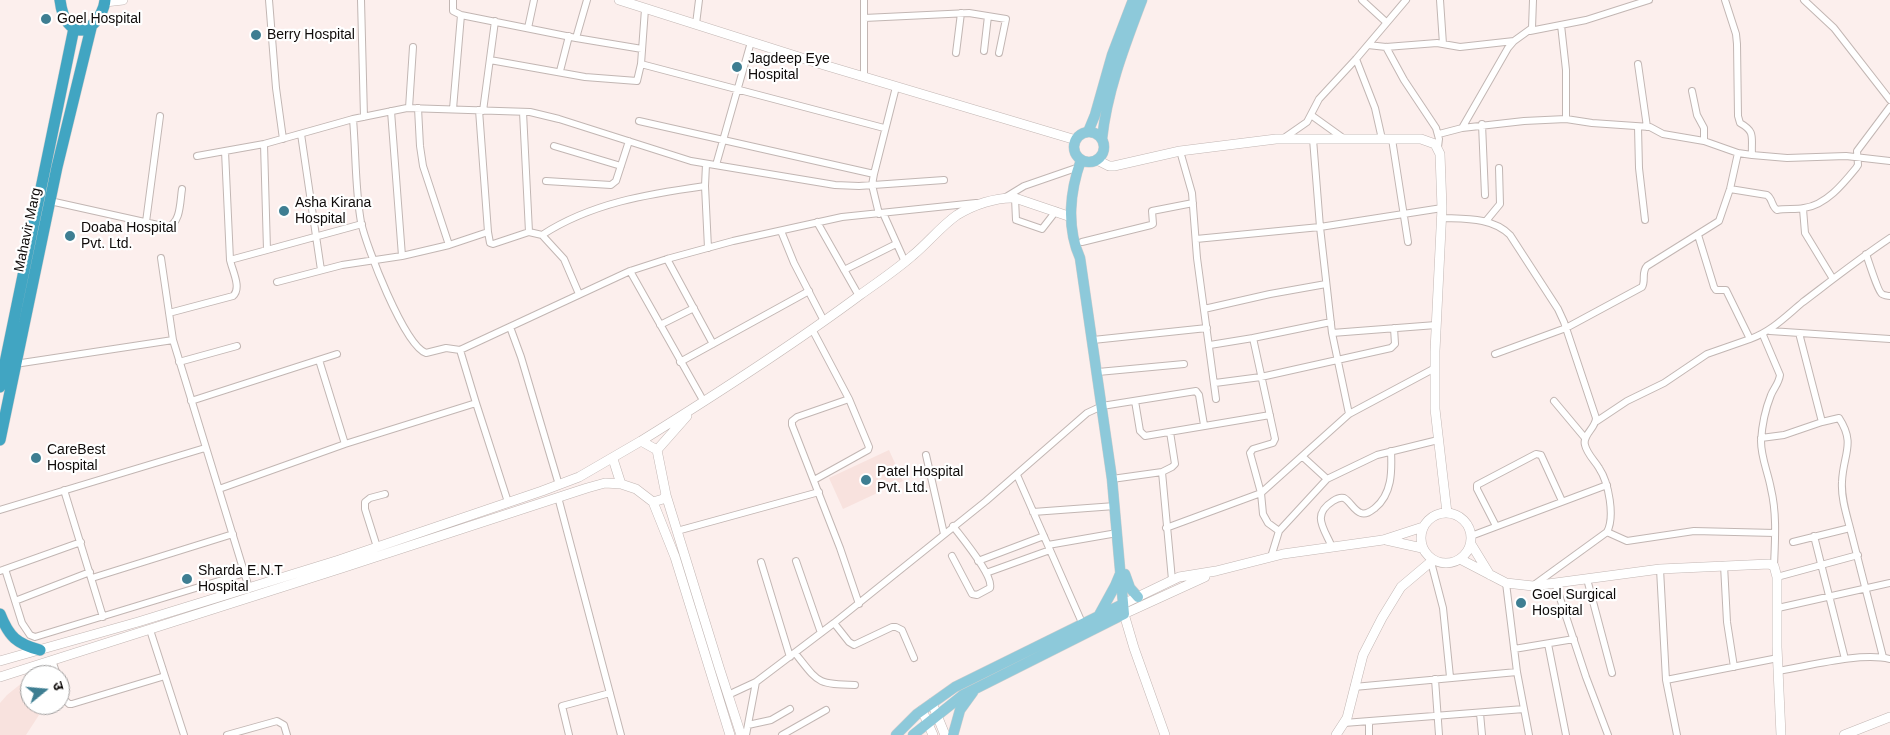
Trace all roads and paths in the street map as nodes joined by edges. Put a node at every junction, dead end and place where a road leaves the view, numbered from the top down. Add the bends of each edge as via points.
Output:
1 (52, 0) edge
2 (123, 0) edge
3 (269, 0) edge
4 (361, 0) edge
5 (453, 0) edge
6 (534, 0) edge
7 (587, 0) edge
8 (622, 0) edge
9 (699, 0) edge
10 (864, 0) edge
11 (1133, 0) edge
12 (1142, 0) edge
13 (1362, 0) edge
14 (1406, 0) edge
15 (1440, 0) edge
16 (1533, 0) edge
17 (1649, 0) edge
18 (1725, 0) edge
19 (1804, 0) edge
20 (105, 1) edge
21 (61, 4) edge
22 (645, 9) junction
23 (961, 13) junction
24 (461, 15) junction
25 (988, 16) junction
26 (864, 18) junction
27 (1130, 18) junction
28 (495, 21) junction
29 (1386, 22) junction
30 (696, 24) junction
31 (1561, 25) junction
32 (74, 28) junction
33 (91, 28) junction
34 (528, 28) junction
35 (1530, 30) junction
36 (572, 37) junction
37 (1514, 41) junction
38 (751, 42) junction
39 (1443, 44) junction
40 (1368, 45) junction
41 (413, 47) dead end
42 (1386, 48) junction
43 (642, 49) junction
44 (984, 51) dead end
45 (956, 53) dead end
46 (998, 54) dead end
47 (1356, 59) junction
48 (490, 60) junction
49 (640, 64) junction
50 (1638, 64) dead end
51 (560, 71) junction
52 (864, 77) junction
53 (896, 87) junction
54 (737, 90) junction
55 (1692, 91) dead end
56 (1890, 100) edge
57 (1890, 107) edge
58 (409, 108) junction
59 (418, 108) junction
60 (453, 109) junction
61 (481, 110) junction
62 (391, 111) junction
63 (523, 112) junction
64 (1311, 115) junction
65 (160, 116) dead end
66 (364, 117) junction
67 (353, 119) junction
68 (1566, 119) junction
69 (639, 121) dead end
70 (1482, 124) junction
71 (1638, 127) junction
72 (1646, 127) junction
73 (884, 128) junction
74 (1462, 128) junction
75 (1088, 132) junction
76 (301, 134) junction
77 (1439, 134) junction
78 (1342, 138) junction
79 (283, 139) junction
80 (723, 139) junction
81 (1283, 139) junction
82 (1313, 139) junction
83 (1382, 139) junction
84 (1392, 139) junction
85 (1076, 140) junction
86 (1102, 140) junction
87 (628, 141) junction
88 (1704, 142) junction
89 (264, 144) junction
90 (554, 146) dead end
91 (1438, 147) junction
92 (226, 151) junction
93 (1180, 151) junction
94 (1738, 153) junction
95 (1752, 155) junction
96 (197, 156) dead end
97 (1856, 158) junction
98 (1890, 161) edge
99 (1086, 162) junction
100 (706, 164) junction
101 (716, 165) junction
102 (621, 166) junction
103 (1499, 168) dead end
104 (874, 174) junction
105 (944, 180) dead end
106 (546, 182) dead end
107 (872, 185) junction
108 (705, 186) junction
109 (182, 189) dead end
110 (1730, 190) junction
111 (1485, 195) dead end
112 (1010, 198) junction
113 (50, 201) junction
114 (989, 202) junction
115 (1193, 203) junction
116 (1442, 208) junction
117 (1803, 209) junction
118 (1056, 211) junction
119 (881, 213) junction
120 (1403, 213) junction
121 (1071, 217) junction
122 (1442, 218) junction
123 (1645, 220) dead end
124 (1486, 221) junction
125 (146, 222) junction
126 (817, 222) junction
127 (362, 224) junction
128 (1320, 227) junction
129 (781, 231) junction
130 (488, 232) junction
131 (529, 232) junction
132 (542, 234) junction
133 (1698, 235) junction
134 (318, 237) junction
135 (1890, 238) edge
136 (1196, 239) junction
137 (1082, 242) junction
138 (1408, 242) dead end
139 (896, 244) junction
140 (449, 245) junction
141 (708, 248) junction
142 (267, 250) junction
143 (1866, 254) junction
144 (402, 256) junction
145 (161, 258) dead end
146 (1080, 258) junction
147 (668, 259) junction
148 (230, 260) junction
149 (374, 260) junction
150 (905, 262) junction
151 (321, 270) junction
152 (844, 270) junction
153 (630, 271) junction
154 (1833, 279) junction
155 (277, 282) dead end
156 (1326, 284) junction
157 (809, 291) junction
158 (579, 294) junction
159 (859, 296) junction
160 (1890, 296) edge
161 (694, 308) junction
162 (1204, 309) junction
163 (169, 313) junction
164 (824, 321) junction
165 (1331, 322) junction
166 (660, 325) junction
167 (1436, 325) junction
168 (510, 327) junction
169 (1207, 328) junction
170 (1394, 328) junction
171 (1566, 328) junction
172 (812, 329) junction
173 (1770, 331) junction
174 (1332, 333) junction
175 (1800, 333) junction
176 (1763, 335) junction
177 (1253, 338) junction
178 (1750, 339) junction
179 (1890, 339) edge
180 (173, 340) junction
181 (1093, 340) junction
182 (713, 344) junction
183 (1210, 345) junction
184 (237, 346) dead end
185 (460, 350) junction
186 (337, 354) dead end
187 (1495, 354) dead end
188 (1337, 359) junction
189 (319, 360) junction
190 (179, 362) junction
191 (680, 362) junction
192 (15, 364) junction
193 (1184, 364) dead end
194 (1435, 368) junction
195 (1098, 372) junction
196 (1260, 377) junction
197 (1215, 383) junction
198 (0, 387) edge
199 (850, 399) junction
200 (1216, 399) dead end
201 (190, 401) junction
202 (1136, 401) junction
203 (1554, 401) dead end
204 (476, 403) junction
205 (700, 404) junction
206 (1102, 406) junction
207 (1349, 414) junction
208 (1270, 415) junction
209 (1596, 420) junction
210 (1822, 422) junction
211 (1204, 425) junction
212 (1170, 432) junction
213 (1585, 438) junction
214 (1761, 438) junction
215 (0, 440) edge
216 (1438, 440) junction
217 (642, 441) junction
218 (345, 444) junction
219 (205, 448) junction
220 (657, 450) junction
221 (1392, 451) junction
222 (926, 456) dead end
223 (1303, 456) junction
224 (613, 459) junction
225 (1162, 472) junction
226 (1016, 475) junction
227 (1112, 479) junction
228 (814, 480) junction
229 (1328, 480) junction
230 (621, 484) junction
231 (559, 485) junction
232 (1607, 485) junction
233 (219, 489) junction
234 (64, 490) junction
235 (819, 492) junction
236 (1261, 493) junction
237 (385, 494) dead end
238 (666, 495) junction
239 (558, 497) junction
240 (508, 502) junction
241 (653, 502) junction
242 (1562, 502) junction
243 (1115, 506) junction
244 (0, 510) edge
245 (1033, 512) junction
246 (1447, 513) junction
247 (954, 526) junction
248 (1496, 526) junction
249 (1423, 527) junction
250 (1166, 528) junction
251 (1850, 528) junction
252 (677, 531) junction
253 (1279, 531) junction
254 (1117, 532) junction
255 (1607, 532) junction
256 (1775, 533) junction
257 (232, 534) junction
258 (944, 534) junction
259 (1044, 536) junction
260 (1814, 536) junction
261 (1383, 540) junction
262 (1471, 540) junction
263 (81, 542) junction
264 (1793, 542) dead end
265 (377, 547) junction
266 (1332, 547) junction
267 (1049, 548) junction
268 (1422, 548) junction
269 (1858, 555) junction
270 (952, 556) dead end
271 (1271, 558) junction
272 (1120, 559) junction
273 (1460, 559) junction
274 (796, 561) dead end
275 (978, 561) junction
276 (1432, 561) junction
277 (761, 562) dead end
278 (1724, 565) junction
279 (1822, 565) junction
280 (1774, 566) junction
281 (1660, 569) junction
282 (2, 570) edge
283 (1216, 571) junction
284 (245, 573) junction
285 (986, 573) junction
286 (1121, 573) junction
287 (91, 575) junction
288 (1492, 577) junction
289 (1777, 577) junction
290 (1587, 578) junction
291 (1172, 580) junction
292 (1506, 583) junction
293 (1555, 583) junction
294 (1890, 583) edge
295 (1532, 586) junction
296 (249, 588) junction
297 (1866, 588) junction
298 (1830, 596) junction
299 (1138, 597) junction
300 (15, 601) junction
301 (859, 604) junction
302 (1778, 608) junction
303 (1124, 609) junction
304 (0, 614) edge
305 (103, 617) junction
306 (1097, 618) junction
307 (834, 623) junction
308 (1083, 624) junction
309 (150, 630) junction
310 (821, 633) junction
311 (1574, 640) junction
312 (1548, 644) junction
313 (1514, 649) junction
314 (40, 650) junction
315 (793, 655) junction
316 (914, 658) dead end
317 (1778, 658) junction
318 (1887, 658) edge
319 (1845, 659) junction
320 (52, 660) junction
321 (0, 661) edge
322 (54, 665) edge
323 (1734, 667) junction
324 (1778, 671) junction
325 (1517, 672) junction
326 (1612, 673) dead end
327 (165, 676) junction
328 (0, 677) edge
329 (1450, 677) junction
330 (1435, 679) junction
331 (1666, 680) junction
332 (756, 682) junction
333 (855, 685) dead end
334 (1354, 687) junction
335 (975, 689) junction
336 (610, 694) junction
337 (728, 695) junction
338 (70, 703) edge
339 (932, 704) junction
340 (790, 709) dead end
341 (1524, 709) junction
342 (826, 710) dead end
343 (922, 710) junction
344 (1480, 713) junction
345 (937, 715) junction
346 (1438, 716) junction
347 (1890, 718) edge
348 (927, 722) junction
349 (1369, 722) junction
350 (1344, 723) junction
351 (748, 725) junction
352 (184, 735) edge
353 (227, 735) edge
354 (287, 735) edge
355 (569, 735) edge
356 (621, 735) edge
357 (730, 735) edge
358 (741, 735) edge
359 (746, 735) edge
360 (782, 735) edge
361 (896, 735) edge
362 (913, 735) edge
363 (933, 735) edge
364 (945, 735) edge
365 (953, 735) edge
366 (1164, 735) edge
367 (1336, 735) edge
368 (1369, 735) edge
369 (1439, 735) edge
370 (1482, 735) edge
371 (1529, 735) edge
372 (1566, 735) edge
373 (1608, 735) edge
374 (1677, 735) edge
375 (1781, 735) edge
376 (1844, 735) edge

1 - 21 highway
2 - 20 street
3 - 79 street
4 - 66 street
5 - 24 street via 453,11
6 - 34 street
7 - 36 street
8 - 22 street
9 - 30 street
10 - 26 street
11 - 27 main road
12 - 27 main road
13 - 29 street
14 - 29 street
15 - 39 street
16 - 35 street
17 - 31 street
18 - 95 street via 1736,34 1739,120 1751,131
19 - 56 street via 1834,28
20 - 33 highway, Mahavir Marg via 100,18
21 - 32 highway
22 - 30 street
22 - 43 street
23 - 25 street
23 - 26 street
23 - 45 street
24 - 28 street
24 - 60 street
25 - 44 street
25 - 46 street via 1006,19
26 - 52 street
27 - 75 main road via 1112,55
27 - 86 main road via 1104,119
28 - 34 street
28 - 48 street
29 - 40 street
30 - 38 street
31 - 35 street
31 - 68 street via 1566,70
32 - 33 highway
32 - 198 highway, Mahavir Marg
33 - 113 highway, Mahavir Marg
34 - 36 street
35 - 37 street
36 - 43 street
36 - 51 street
37 - 39 street via 1460,47
37 - 74 street
38 - 52 street
38 - 54 street
39 - 42 street
40 - 42 street
40 - 47 street
41 - 58 street
42 - 77 street
43 - 49 street
47 - 64 street via 1319,99
47 - 83 street via 1377,115
48 - 51 street
48 - 61 street
49 - 51 street via 638,79 634,82
49 - 54 street
50 - 72 street
52 - 53 street
53 - 73 street
53 - 85 street
54 - 73 street
54 - 80 street
55 - 88 street via 1697,115 1704,128
57 - 97 street via 1857,151
58 - 59 street
58 - 62 street
59 - 60 street
59 - 140 street via 423,166
60 - 61 street
61 - 63 street
61 - 130 street
62 - 66 street
62 - 144 street
63 - 87 street
63 - 131 street
64 - 78 street
64 - 81 street
65 - 125 street
66 - 67 street
67 - 76 street
67 - 127 street
68 - 70 street
68 - 71 street
69 - 80 street
70 - 74 street
70 - 111 street
71 - 72 street
71 - 123 street
72 - 88 street via 1663,134
73 - 104 street
74 - 77 street
75 - 85 main road
75 - 86 main road via 1097,134
76 - 79 street
76 - 134 street
77 - 91 street
78 - 82 street
78 - 83 street
79 - 89 street
80 - 101 street
80 - 104 street
81 - 82 street
81 - 93 street
82 - 128 street
83 - 84 street
84 - 91 street via 1421,139
84 - 120 street
85 - 99 main road via 1075,149
86 - 99 main road via 1102,156
87 - 100 street
87 - 102 street
88 - 94 street
89 - 92 street
89 - 142 street
90 - 102 street
91 - 116 street
92 - 96 street
92 - 148 street
93 - 99 street via 1114,166
93 - 115 street
94 - 95 street
94 - 110 street
95 - 97 street
97 - 98 street
97 - 117 street via 1858,165 1835,191 1816,205
99 - 112 street via 1024,186
99 - 121 main road via 1073,188
99 - 137 main road via 1079,189 1078,216
100 - 101 street
100 - 108 street
101 - 107 street via 835,185
102 - 106 street via 616,181 608,186
103 - 124 street via 1500,204
104 - 107 street
105 - 107 street
107 - 119 street
108 - 132 street via 601,206
108 - 141 street
109 - 125 street via 174,224 168,227
110 - 117 street via 1767,195 1777,210
110 - 133 street via 1719,221
112 - 114 street
112 - 118 street
112 - 118 street via 1016,220 1042,229
113 - 125 street
113 - 192 highway, Mahavir Marg
114 - 119 street
114 - 150 street via 956,216
115 - 136 street
115 - 137 street via 1152,212 1152,225
116 - 120 street
116 - 122 street
117 - 154 street via 1805,233
118 - 121 street
119 - 126 street
119 - 139 street
120 - 128 street
120 - 138 street
121 - 146 main road
122 - 124 street
122 - 167 street
124 - 171 street via 1503,229 1513,240
126 - 129 street
126 - 152 street
127 - 134 street
127 - 149 street
128 - 136 street
128 - 156 street
129 - 141 street
129 - 157 street
130 - 131 street via 492,244
130 - 140 street
131 - 132 street
132 - 158 street via 564,259
133 - 171 street via 1647,266 1642,287
133 - 178 street via 1714,287 1726,290
134 - 142 street
134 - 151 street
135 - 143 street
136 - 162 street
137 - 146 main road
139 - 150 street
139 - 152 street
140 - 144 street
141 - 147 street
142 - 148 street
143 - 154 street
143 - 160 street via 1878,291
144 - 149 street
145 - 163 street
146 - 181 main road
147 - 153 street
147 - 161 street
148 - 163 street via 236,294
149 - 151 street
149 - 185 street via 400,323 420,350 426,353 446,348
150 - 159 street
151 - 155 street
152 - 159 street
153 - 158 street
153 - 166 street
154 - 173 street
156 - 162 street
156 - 165 street
157 - 164 street
157 - 182 street
158 - 168 street
159 - 164 street
161 - 166 street
161 - 182 street
162 - 169 street
163 - 180 street
164 - 172 street
165 - 174 street
165 - 177 street
166 - 191 street
167 - 170 street
167 - 194 street
168 - 185 street
168 - 231 street
169 - 181 street
169 - 183 street
170 - 174 street
170 - 188 street via 1393,347
171 - 187 street
171 - 209 street
172 - 199 street
172 - 205 street
173 - 175 street
173 - 176 street
174 - 188 street
175 - 179 street
175 - 210 street
176 - 178 street
176 - 214 street via 1780,380 1769,401
177 - 183 street
177 - 196 street
178 - 209 street via 1707,354 1664,383
180 - 190 street
180 - 192 street
181 - 195 main road
182 - 191 street
183 - 197 street
184 - 190 street
185 - 204 street
186 - 189 street
188 - 196 street
188 - 207 street
189 - 201 street
189 - 218 street
190 - 201 street
191 - 205 street
192 - 215 highway, Mahavir Marg
193 - 195 street
194 - 207 street
194 - 216 street
195 - 206 main road
196 - 197 street
196 - 208 street
197 - 200 street
199 - 228 street via 868,442 868,450
199 - 228 street via 792,421
201 - 219 street
202 - 206 street
202 - 211 street via 1196,391
202 - 212 street via 1142,434
203 - 213 street
204 - 218 street
204 - 240 street
205 - 217 street
205 - 220 street
206 - 226 street via 1087,413
206 - 227 main road
207 - 223 street
208 - 211 street
208 - 236 street via 1275,441 1250,453
209 - 213 street
210 - 214 street via 1784,435
210 - 251 street via 1839,418 1848,436 1842,489
211 - 212 street
212 - 225 street via 1175,464
213 - 232 street via 1587,451
214 - 256 street
216 - 221 street
216 - 246 street
217 - 220 street
217 - 224 street
218 - 233 street
219 - 233 street
219 - 234 street
220 - 238 street
221 - 229 street via 1369,458
221 - 266 street via 1388,491 1370,512 1359,513 1344,498 1338,498 1321,512 1320,520
222 - 258 street
223 - 229 street
223 - 236 street
224 - 230 street
224 - 231 street
225 - 227 street
225 - 250 street
226 - 245 street
226 - 247 street
227 - 243 main road
228 - 235 street
229 - 253 street
230 - 239 street via 605,483
230 - 241 street via 636,489
231 - 240 street
232 - 242 street
232 - 255 street via 1611,523
233 - 257 street
234 - 244 street
234 - 263 street
235 - 252 street
235 - 301 street
236 - 250 street
236 - 253 street via 1265,519
237 - 265 street via 364,502
238 - 241 street
238 - 252 street
239 - 309 street
239 - 336 street
240 - 265 street
241 - 357 street via 675,557
242 - 248 street
242 - 248 street via 1541,455 1536,454 1478,485 1477,489
243 - 245 street
243 - 254 main road
245 - 259 street
246 - 249 street via 1434,516
246 - 262 street via 1462,519
247 - 258 street
247 - 275 street
248 - 262 street
249 - 261 street
249 - 268 street
250 - 291 street
251 - 260 street
251 - 269 street
252 - 337 street
253 - 271 street
254 - 267 street
254 - 272 main road
255 - 256 street via 1627,541 1694,531
255 - 295 street
256 - 280 street
257 - 284 street
257 - 287 street
258 - 301 street
259 - 267 street
259 - 275 street
260 - 264 street
260 - 279 street
261 - 266 street
261 - 268 street
262 - 273 street
262 - 288 street
263 - 282 street
263 - 287 street
265 - 296 street
266 - 271 street
267 - 285 street
267 - 308 street
268 - 276 street
269 - 279 street
269 - 297 street
270 - 285 street via 973,596 990,588 991,581
271 - 283 street
272 - 286 main road
272 - 299 main road via 1130,588
273 - 276 street via 1445,564
273 - 288 street
274 - 310 street
275 - 285 street
276 - 329 street via 1443,608
276 - 334 street via 1395,595 1363,655
277 - 315 street
278 - 280 street via 1766,563
278 - 281 street
278 - 323 street via 1727,622
279 - 289 street
279 - 298 street
280 - 289 street
281 - 290 street
281 - 331 street
282 - 300 street
283 - 291 street
283 - 303 street
284 - 296 street
284 - 305 street
286 - 303 main road
286 - 306 main road
287 - 300 street
287 - 305 street
288 - 292 street
289 - 302 street
290 - 293 street
290 - 326 street
291 - 299 street
292 - 295 street
292 - 313 street
293 - 295 street
293 - 311 street
294 - 297 street
296 - 314 street
297 - 298 street
297 - 318 street
298 - 302 street
298 - 319 street
299 - 303 street
300 - 305 street via 26,631 35,636
301 - 307 street
302 - 317 street
303 - 306 main road
303 - 335 main road
303 - 366 street
304 - 314 highway via 11,636 24,646
306 - 308 main road
307 - 310 street
307 - 316 street via 854,645 892,627 899,628
308 - 339 main road via 955,687
309 - 320 street
309 - 327 street
310 - 315 street
311 - 312 street
311 - 373 street
312 - 313 street
312 - 372 street
313 - 325 street
314 - 321 street
315 - 332 street
315 - 333 street via 815,679 827,684
317 - 323 street
317 - 324 street
318 - 319 street
319 - 324 street
320 - 322 street
320 - 328 street
323 - 331 street
324 - 375 street
325 - 329 street
325 - 341 street
327 - 338 street
327 - 352 street
329 - 330 street
330 - 334 street
330 - 346 street
331 - 374 street
332 - 337 street
332 - 351 street
334 - 350 street
335 - 345 main road
335 - 365 main road via 960,710
336 - 355 street via 562,706
336 - 356 street
337 - 358 street
339 - 343 main road
339 - 345 street
340 - 351 street via 771,720
341 - 344 street
341 - 371 street
342 - 360 street
343 - 348 street
343 - 361 main road
344 - 346 street
344 - 370 street
345 - 348 main road
345 - 364 street
346 - 349 street
346 - 369 street
347 - 376 street
348 - 362 main road
348 - 363 street
349 - 350 street
349 - 368 street
350 - 367 street
351 - 359 street
353 - 354 street via 277,721 284,726

